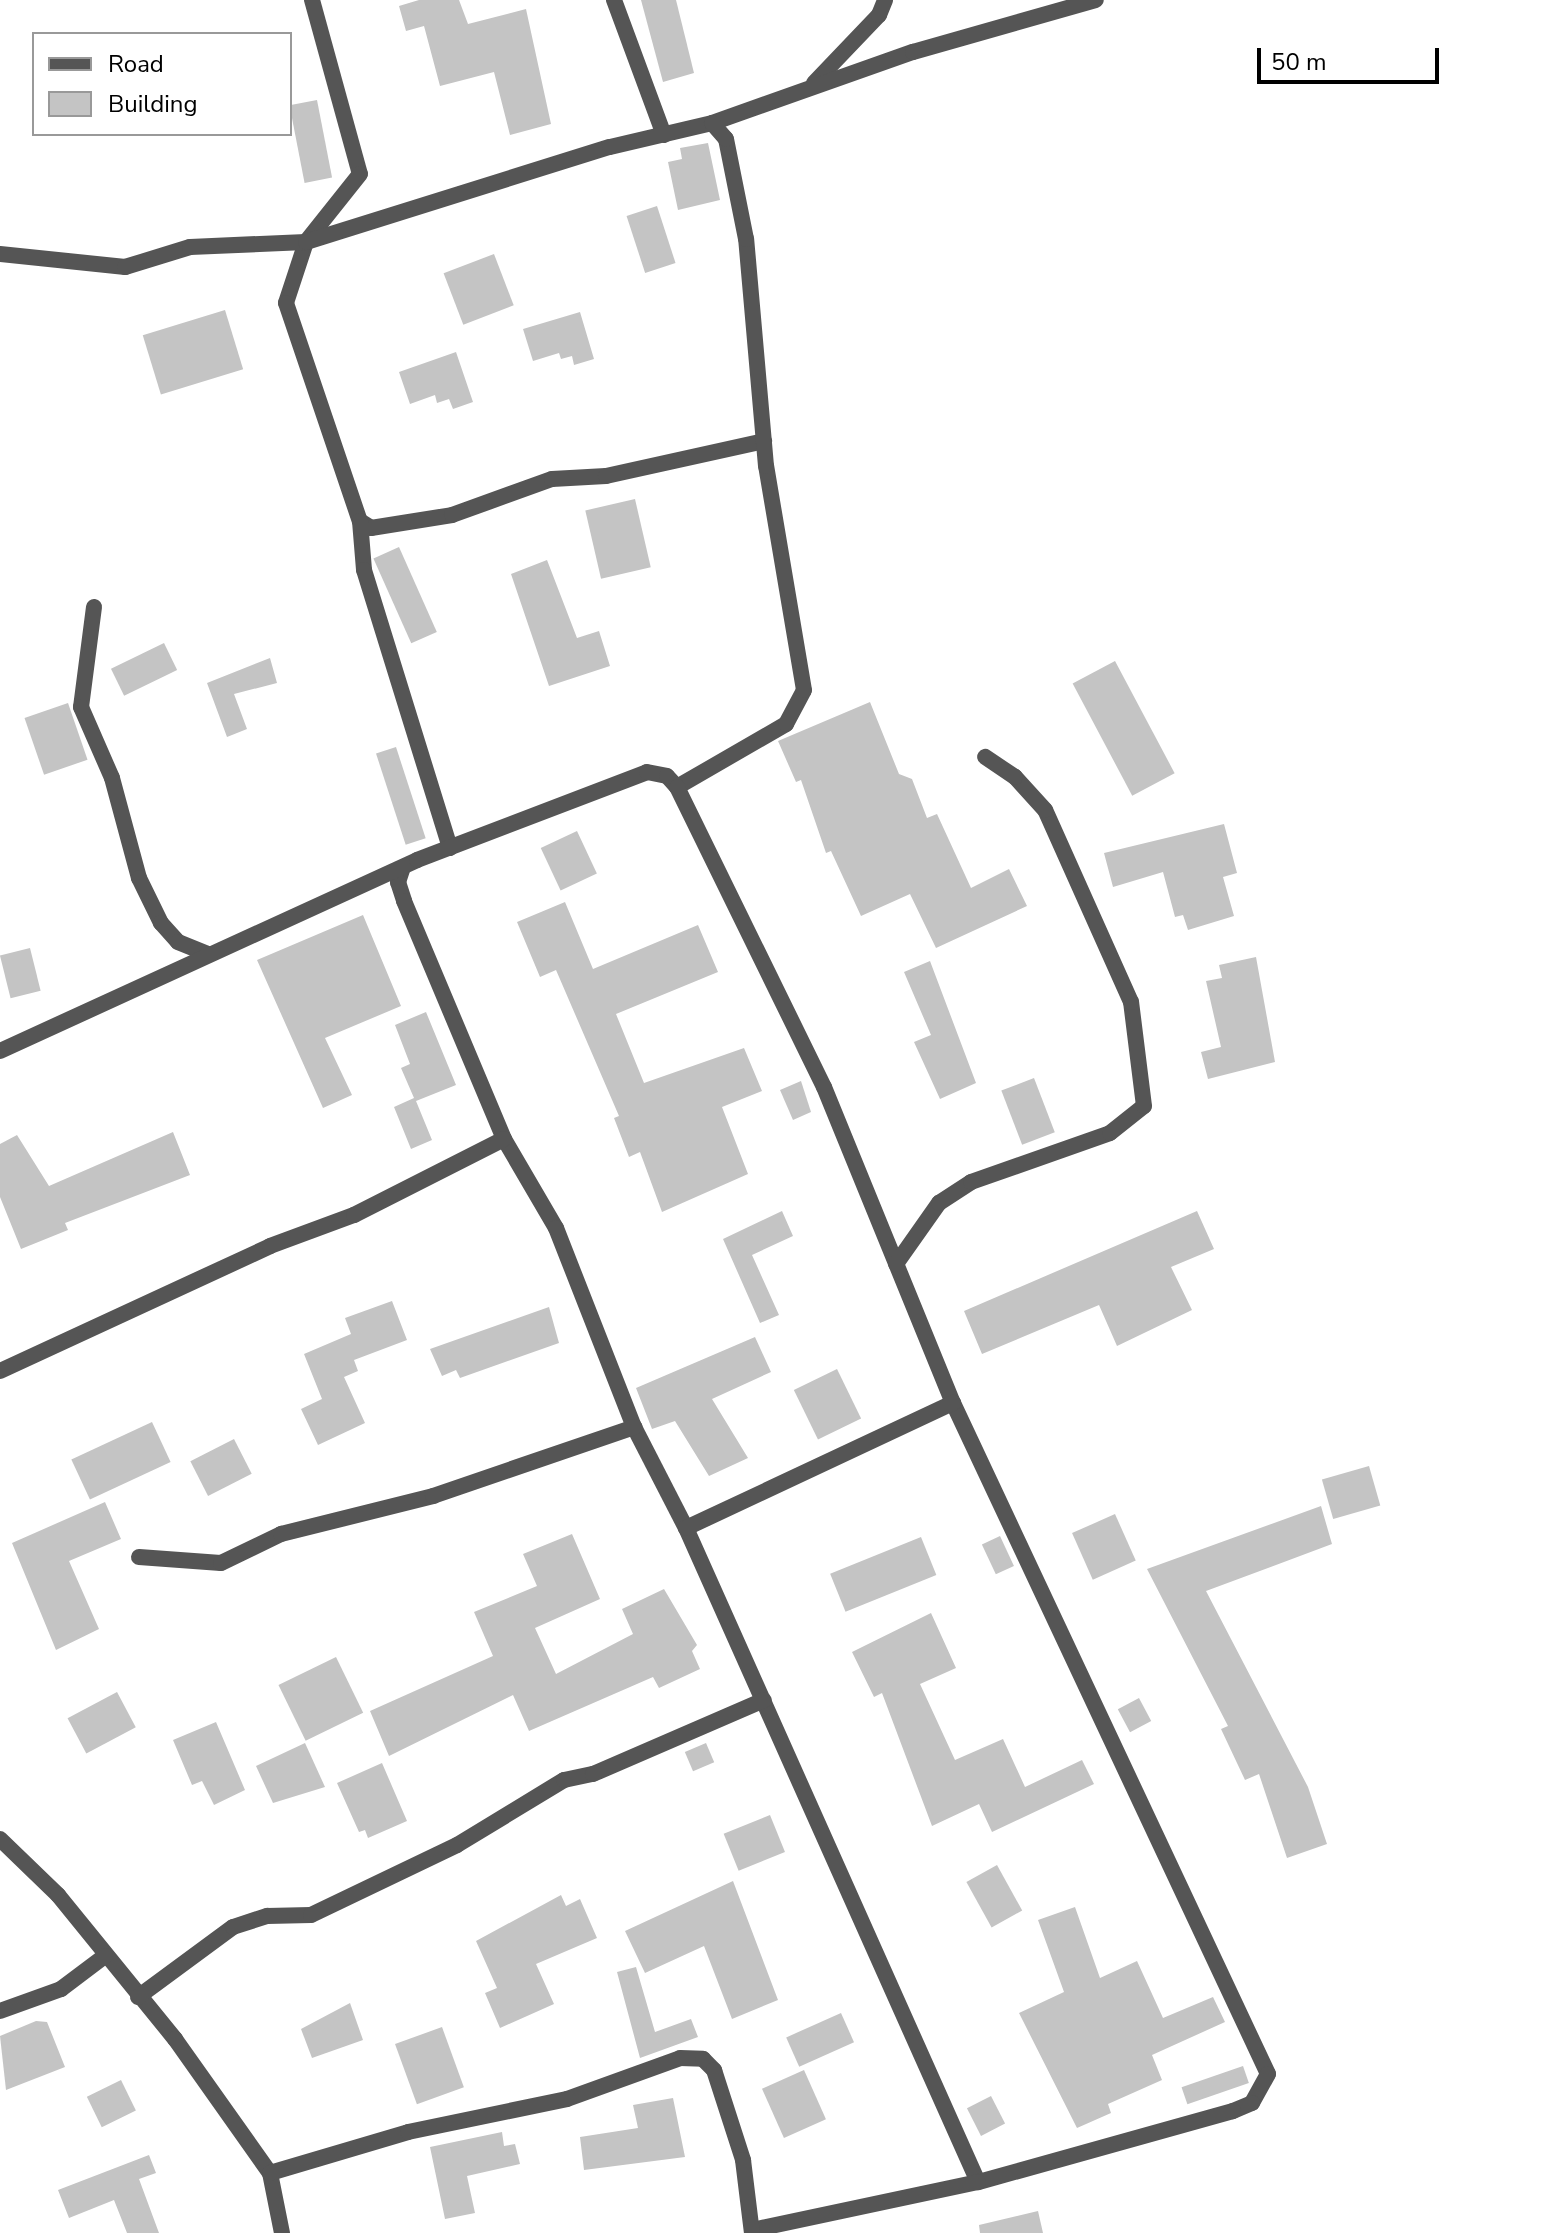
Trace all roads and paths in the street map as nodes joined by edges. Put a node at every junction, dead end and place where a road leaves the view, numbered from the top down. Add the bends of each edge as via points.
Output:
1 (312, 0) edge
2 (614, 0) edge
3 (885, 0) edge
4 (1096, 0) edge
5 (810, 87) junction
6 (712, 123) junction
7 (664, 135) junction
8 (306, 242) junction
9 (0, 254) edge
10 (764, 441) junction
11 (360, 521) junction
12 (94, 607) dead end
13 (985, 757) dead end
14 (677, 787) junction
15 (450, 848) junction
16 (402, 870) junction
17 (208, 954) junction
18 (0, 1051) edge
19 (504, 1139) junction
20 (896, 1264) junction
21 (0, 1371) edge
22 (953, 1403) junction
23 (634, 1427) junction
24 (686, 1528) junction
25 (139, 1557) dead end
26 (764, 1700) junction
27 (0, 1839) edge
28 (105, 1956) junction
29 (138, 1997) junction
30 (0, 2011) edge
31 (270, 2173) junction
32 (978, 2182) junction
33 (752, 2232) edge
34 (282, 2233) edge

1 - 8 street via 360,174
2 - 7 street
3 - 5 street via 879,15
4 - 5 street
5 - 6 street
6 - 7 street
6 - 10 street via 726,139 746,239
7 - 8 street
8 - 9 street via 190,247 125,267
8 - 11 street via 286,303
10 - 11 street via 606,476 552,479 452,515 371,528
10 - 14 street via 804,690 786,724
11 - 15 street via 364,570
12 - 17 street via 81,707 112,778 139,878 161,923 178,942
13 - 20 street via 1015,777 1045,810 1131,1002 1144,1106 1110,1133 971,1182 930,1213
14 - 15 street via 667,776 647,772
14 - 20 street via 824,1087
15 - 16 street
16 - 17 street
16 - 19 street via 398,882 404,901
17 - 18 street
19 - 21 street via 354,1215 270,1246
19 - 23 street via 556,1228
20 - 22 street
22 - 24 street
22 - 32 street via 1268,2074 1258,2096 1233,2111
23 - 24 street
23 - 25 street via 433,1496 281,1534 221,1563
24 - 26 street
26 - 29 street via 593,1774 564,1780 457,1845 311,1915 267,1916 233,1927
26 - 32 street
27 - 28 street via 58,1895
28 - 29 street
28 - 30 street via 61,1989
29 - 31 street
31 - 33 street via 408,2132 567,2099 680,2058 703,2059 714,2070 743,2160
31 - 34 street
32 - 33 street

